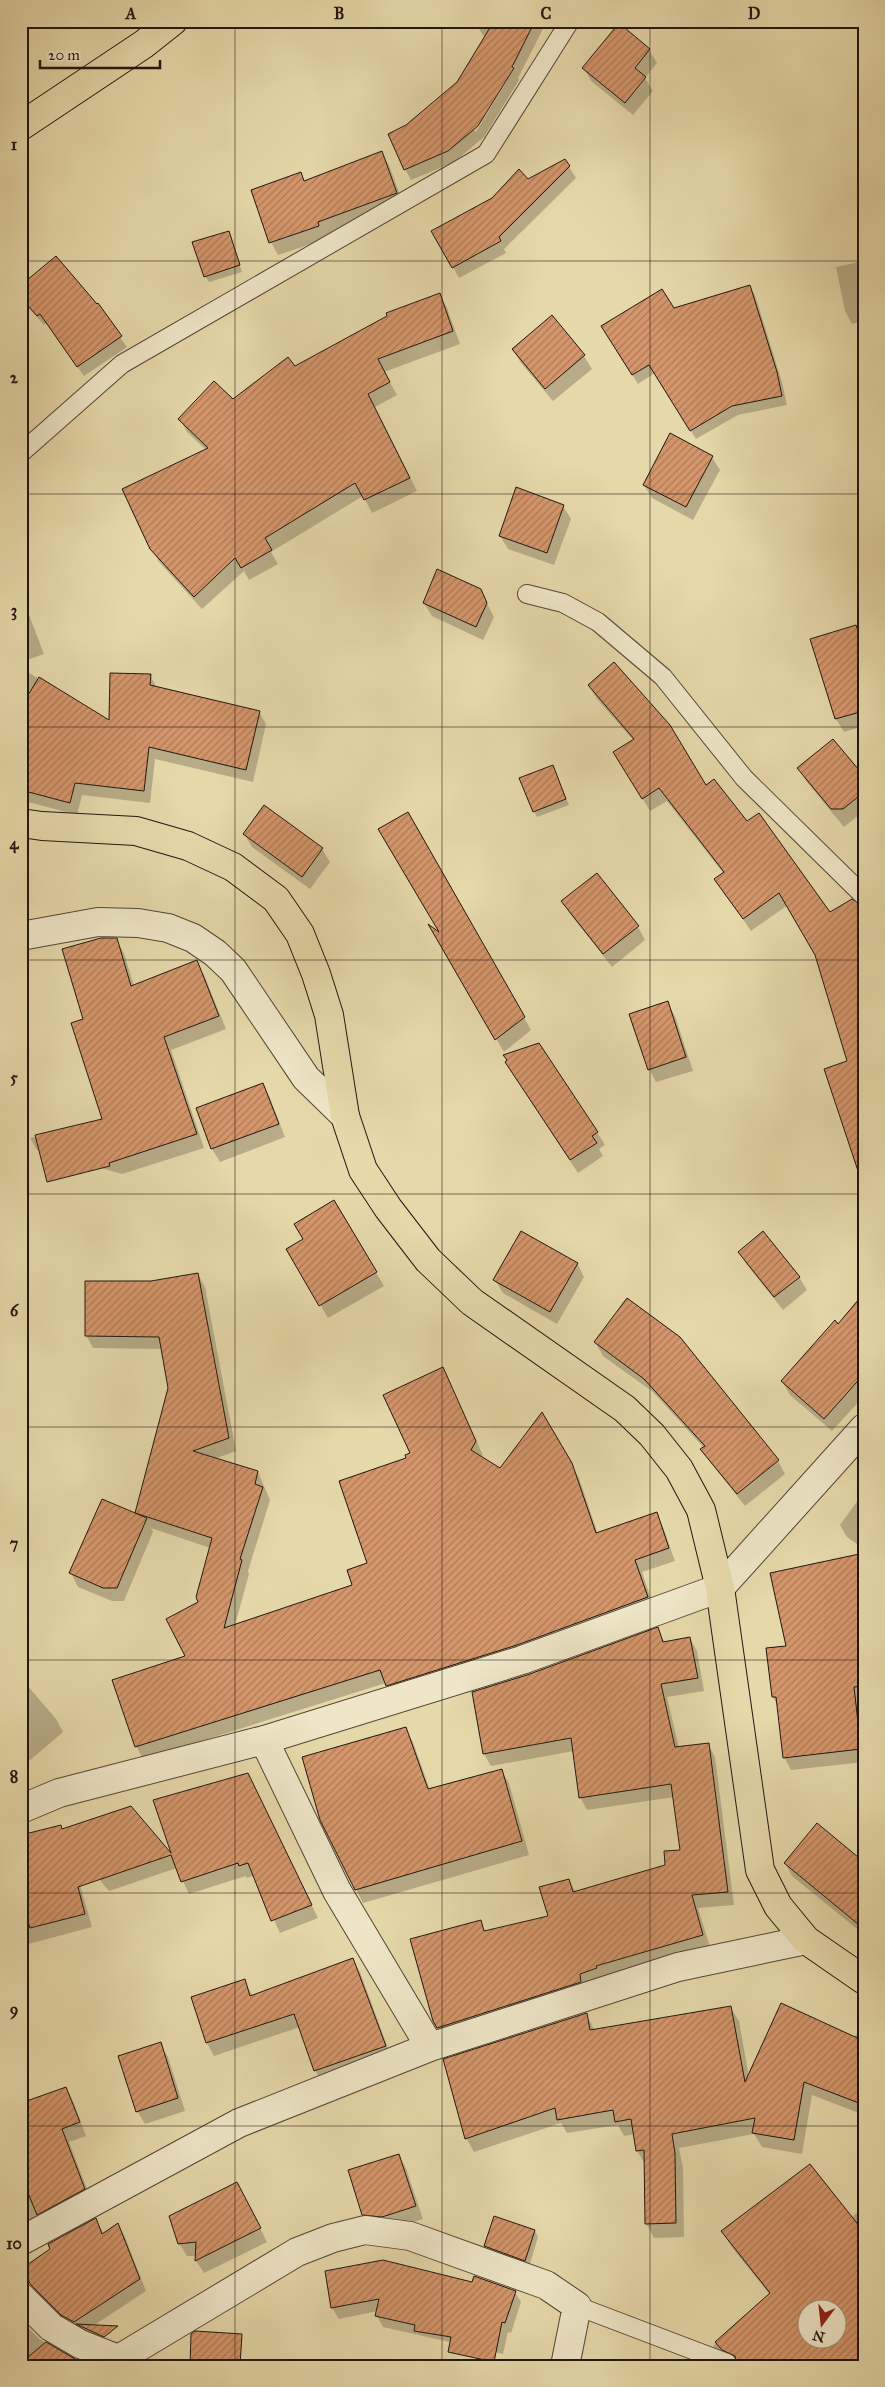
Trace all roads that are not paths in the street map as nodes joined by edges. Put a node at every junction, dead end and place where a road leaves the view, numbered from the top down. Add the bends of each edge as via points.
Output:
1 (173, 21) edge
2 (570, 21) edge
3 (21, 126) edge
4 (21, 453) edge
5 (527, 594) dead end
6 (21, 823) edge
7 (864, 896) edge
8 (21, 936) edge
9 (345, 1116) junction
10 (864, 1428) edge
11 (720, 1588) junction
12 (264, 1740) junction
13 (21, 1809) edge
14 (806, 1940) junction
15 (864, 1980) edge
16 (430, 2047) junction
17 (21, 2241) edge
18 (21, 2296) edge
19 (577, 2306) junction
20 (121, 2364) edge
21 (728, 2364) dead end
22 (565, 2366) edge

1 - 3 main road
2 - 4 lane via 486,154 122,364
5 - 7 lane via 563,603 598,622 664,677 744,778
6 - 9 main road via 136,831 188,846 233,867 276,899 300,934 319,982 329,1016
8 - 9 street via 98,922 168,928 193,938 216,953 233,970 306,1078
9 - 11 main road via 363,1170 428,1260 472,1302 625,1409 652,1435 679,1469 701,1510
10 - 11 street
11 - 12 street via 522,1660
11 - 14 main road via 760,1870 778,1906
12 - 13 street via 59,1792
12 - 16 street via 337,1891
14 - 15 main road
14 - 16 street via 678,1967
16 - 17 street via 239,2123
18 - 20 street via 51,2327
19 - 20 street via 546,2284 410,2236 365,2230 297,2252
19 - 21 lane
19 - 22 street

